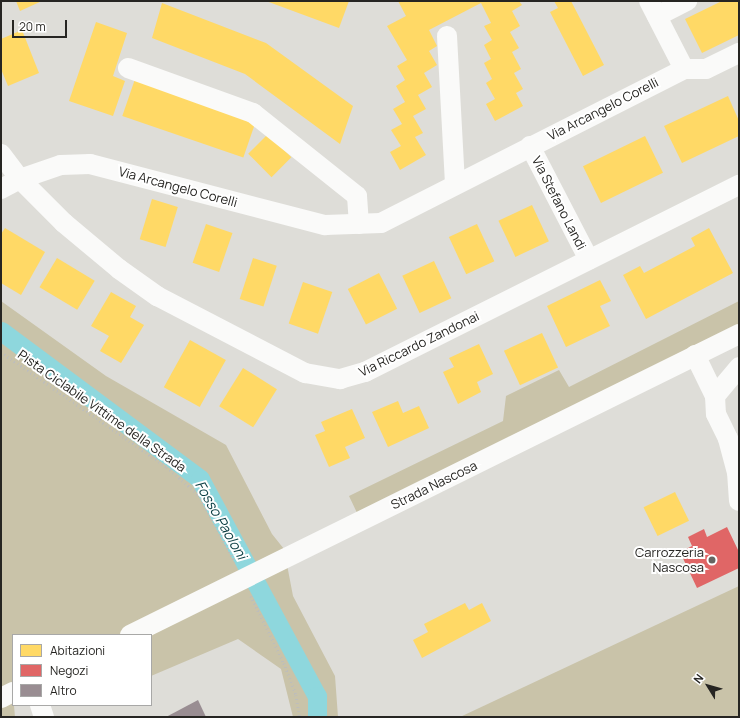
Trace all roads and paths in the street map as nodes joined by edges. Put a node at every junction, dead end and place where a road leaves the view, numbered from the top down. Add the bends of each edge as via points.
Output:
1 (687, 1) edge
2 (653, 9) edge
3 (447, 36) dead end
4 (739, 53) edge
5 (128, 68) dead end
6 (684, 69) junction
7 (530, 146) junction
8 (1, 154) edge
9 (20, 179) junction
10 (455, 185) junction
11 (739, 185) edge
12 (1, 189) edge
13 (359, 224) junction
14 (589, 260) junction
15 (739, 334) edge
16 (1, 352) edge
17 (695, 355) junction
18 (739, 367) edge
19 (715, 396) junction
20 (739, 501) edge
21 (243, 578) junction
22 (132, 634) edge
23 (12, 692) edge
24 (1, 698) edge
25 (40, 706) edge
26 (44, 717) edge
27 (300, 717) edge

1 - 2 street
2 - 6 street
3 - 10 street
4 - 6 street via 706,69
5 - 13 street via 253,113 357,196
6 - 7 street, Via Arcangelo Corelli
7 - 10 street, Via Arcangelo Corelli
7 - 14 street, Via Stefano Landi
8 - 9 street, Via Riccardo Zandonai
9 - 12 street, Via Arcangelo Corelli
9 - 13 street, Via Arcangelo Corelli via 61,165 90,164 325,225
9 - 14 street, Via Riccardo Zandonai via 70,228 119,270 157,296 305,373 340,379 364,372
10 - 13 street, Via Arcangelo Corelli via 380,223
11 - 14 street, Via Riccardo Zandonai
15 - 17 street, Strada Nascosa
16 - 21 path, Pista Ciclabile Vittime della Strada via 167,466 199,495
17 - 19 street
17 - 21 street, Strada Nascosa
18 - 19 street
19 - 20 street via 716,414 728,439 737,472
21 - 22 street, Strada Nascosa
21 - 27 path, Pista Ciclabile Vittime della Strada via 284,663 296,695
23 - 24 street
25 - 26 street

